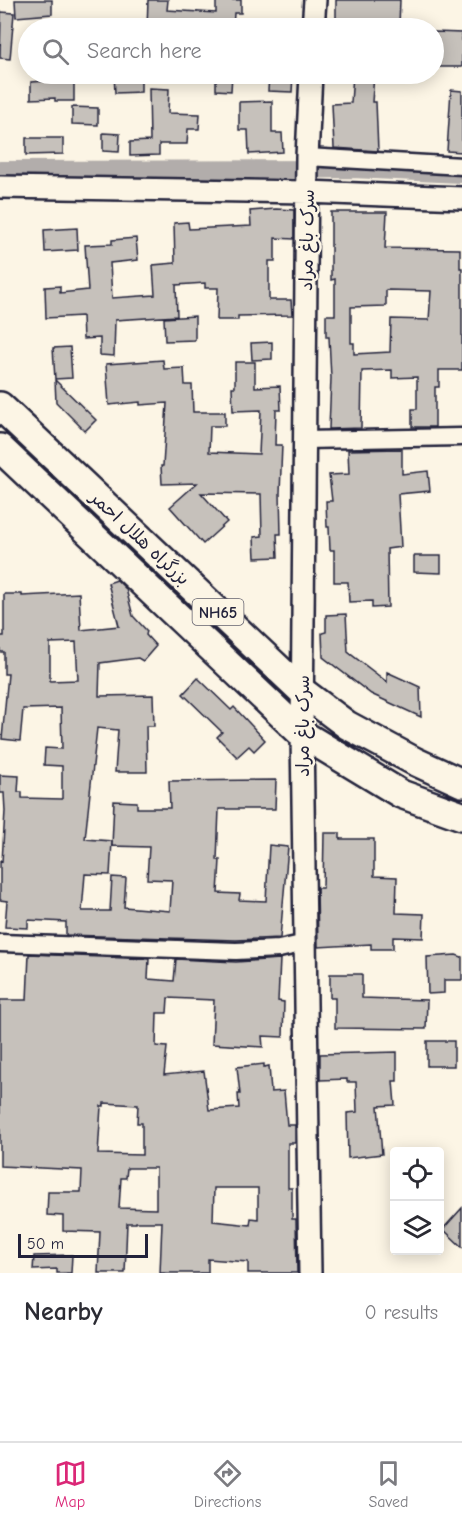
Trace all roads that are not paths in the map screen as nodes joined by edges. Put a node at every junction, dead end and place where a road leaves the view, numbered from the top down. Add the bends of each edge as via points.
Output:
1 (315, 0) edge
2 (314, 18) edge
3 (311, 84) edge
4 (307, 157) junction
5 (462, 166) edge
6 (308, 185) junction
7 (0, 187) edge
8 (462, 198) edge
9 (0, 406) edge
10 (461, 437) edge
11 (305, 440) junction
12 (0, 448) edge
13 (303, 692) junction
14 (302, 734) junction
15 (462, 783) edge
16 (462, 816) edge
17 (0, 943) edge
18 (306, 943) junction
19 (310, 1273) edge

1 - 2 street
3 - 4 street, سرک باغ مراد
4 - 5 street
4 - 6 street, سرک باغ مراد
6 - 7 street
6 - 8 street
6 - 11 street, سرک باغ مراد
9 - 13 highway, بزرگراه هلال احمر / NH65
10 - 11 street
11 - 13 street, سرک باغ مراد
12 - 14 highway, بزرگراه هلال احمر / NH65
13 - 14 street, سرک باغ مراد
13 - 15 highway, بزرگراه هلال احمر / NH65 via 347,725
14 - 16 highway, بزرگراه هلال احمر / NH65 via 401,794
14 - 18 street, سرک باغ مراد
17 - 18 street via 236,951
18 - 19 street, سرک باغ مراد

